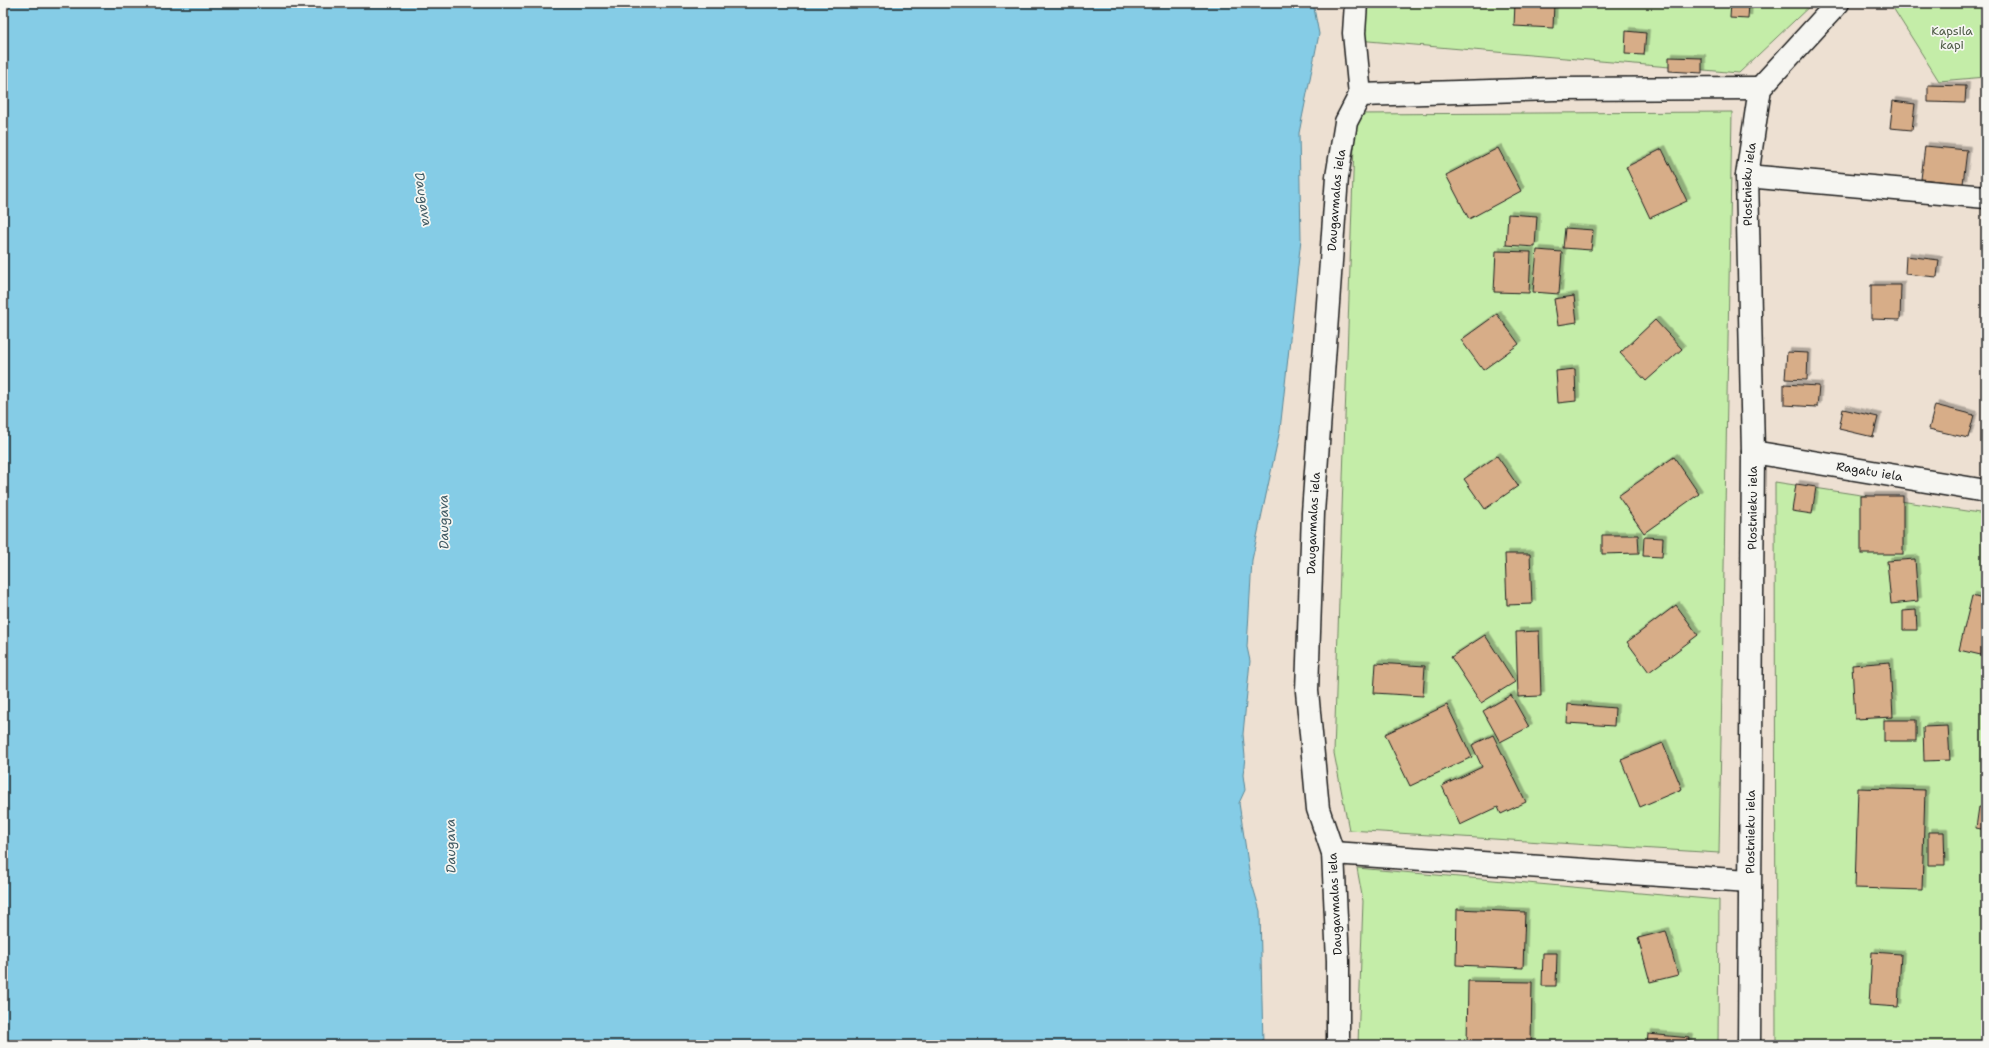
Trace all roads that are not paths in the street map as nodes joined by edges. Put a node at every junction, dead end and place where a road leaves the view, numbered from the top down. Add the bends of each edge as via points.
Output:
1 (1356, 3) edge
2 (1838, 3) edge
3 (1760, 88) junction
4 (1360, 95) junction
5 (1747, 176) junction
6 (1986, 197) edge
7 (1753, 452) junction
8 (1986, 491) edge
9 (1333, 852) junction
10 (1749, 881) junction
11 (1338, 1045) edge
12 (1749, 1045) edge

1 - 4 street via 1354,33
2 - 3 street
3 - 4 street via 1555,89
3 - 5 street, Plostnieku iela
4 - 9 street, Daugavmalas iela via 1346,122 1336,177 1312,552 1307,691 1318,808
5 - 6 street
5 - 7 street, Plostnieku iela
7 - 8 street, Ragatu iela
7 - 10 street, Plostnieku iela
9 - 10 street
9 - 11 street, Daugavmalas iela via 1338,961
10 - 12 street, Plostnieku iela

